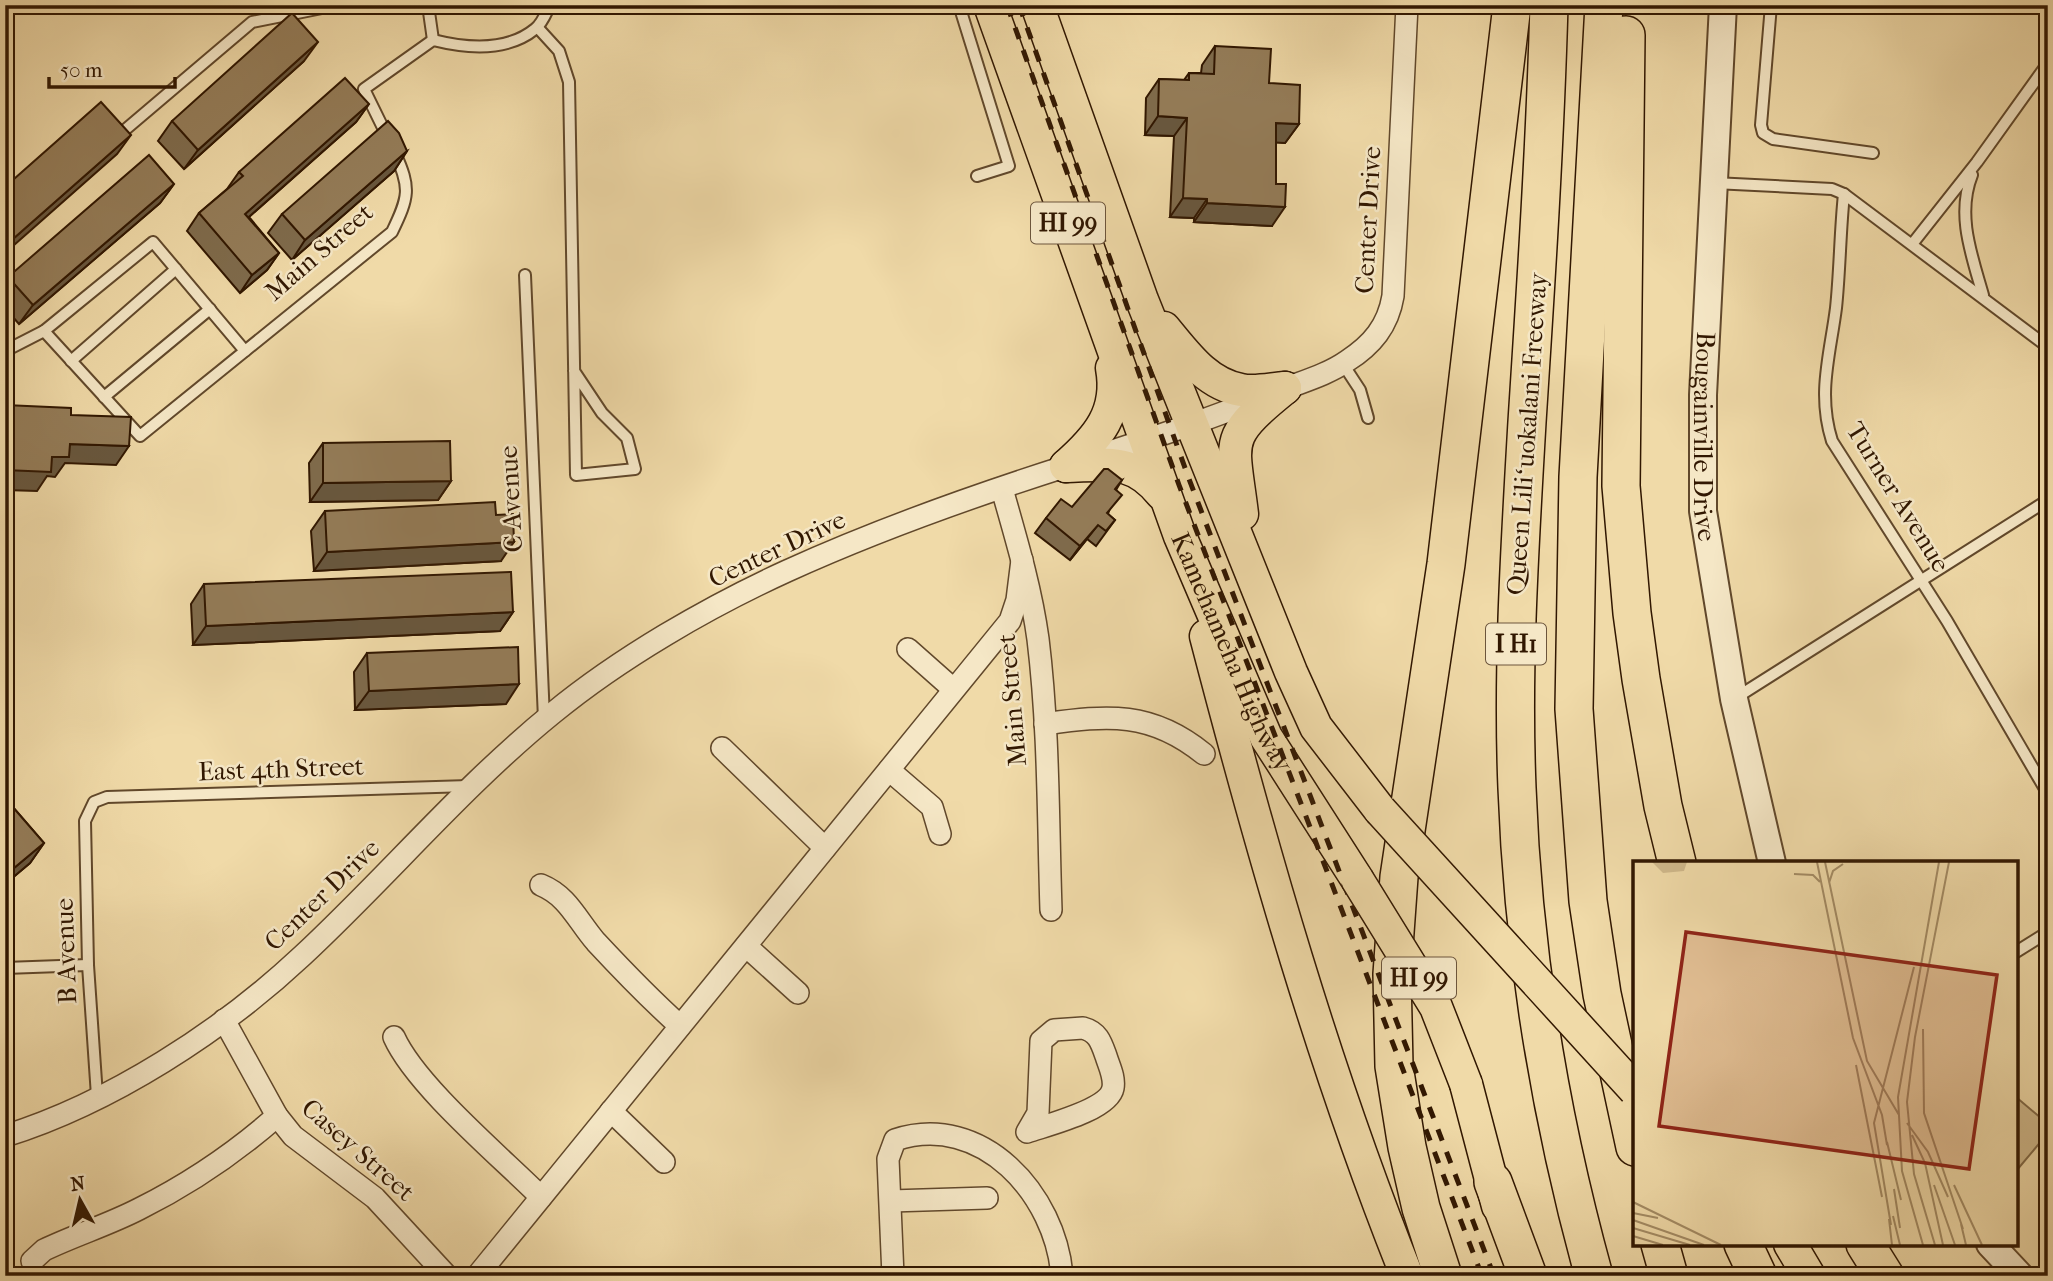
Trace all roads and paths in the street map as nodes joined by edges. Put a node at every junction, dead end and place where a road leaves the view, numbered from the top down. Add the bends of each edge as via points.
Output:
1 (337, 5) edge
2 (550, 5) edge
3 (959, 5) edge
4 (990, 5) edge
5 (1037, 5) edge
6 (1408, 5) edge
7 (1512, 5) edge
8 (1549, 5) edge
9 (1604, 5) edge
10 (1626, 5) edge
11 (1723, 5) edge
12 (1771, 5) edge
13 (424, 6) edge
14 (537, 28) junction
15 (433, 40) junction
16 (2048, 63) edge
17 (126, 129) edge
18 (1873, 153) dead end
19 (1977, 162) junction
20 (976, 176) dead end
21 (1714, 183) junction
22 (1844, 194) junction
23 (1913, 243) junction
24 (176, 269) junction
25 (525, 275) dead end
26 (1983, 296) junction
27 (1142, 300) junction
28 (210, 309) junction
29 (1103, 322) junction
30 (44, 331) junction
31 (2048, 346) edge
32 (245, 351) junction
33 (5, 352) edge
34 (71, 361) junction
35 (1343, 364) junction
36 (574, 371) junction
37 (1285, 388) junction
38 (104, 397) junction
39 (1368, 418) dead end
40 (1193, 426) junction
41 (1144, 442) junction
42 (1066, 466) junction
43 (1002, 489) junction
44 (1166, 498) junction
45 (2048, 500) edge
46 (1180, 536) junction
47 (1022, 560) junction
48 (1247, 561) junction
49 (1922, 580) junction
50 (908, 649) dead end
51 (952, 688) junction
52 (1734, 699) junction
53 (544, 721) junction
54 (1045, 724) junction
55 (1651, 739) junction
56 (722, 748) dead end
57 (1203, 754) dead end
58 (889, 770) junction
59 (474, 786) junction
60 (2048, 794) edge
61 (92, 805) joint
62 (940, 834) dead end
63 (825, 848) junction
64 (1677, 861) edge
65 (1684, 861) edge
66 (1772, 861) edge
67 (541, 884) dead end
68 (1051, 910) dead end
69 (2048, 932) edge
70 (746, 946) junction
71 (2018, 951) edge
72 (88, 965) junction
73 (5, 968) edge
74 (1392, 974) junction
75 (798, 993) dead end
76 (1549, 994) junction
77 (224, 1020) junction
78 (680, 1026) junction
79 (394, 1037) dead end
80 (1633, 1058) edge
81 (1633, 1088) edge
82 (97, 1096) junction
83 (611, 1111) junction
84 (277, 1115) junction
85 (1027, 1132) junction
86 (5, 1136) edge
87 (1633, 1138) edge
88 (1004, 1161) junction
89 (664, 1162) dead end
90 (1493, 1182) junction
91 (541, 1197) junction
92 (987, 1198) dead end
93 (891, 1200) junction
94 (1661, 1246) edge
95 (1744, 1246) edge
96 (1755, 1246) edge
97 (1791, 1246) edge
98 (1842, 1246) edge
99 (1866, 1246) edge
100 (1992, 1246) edge
101 (32, 1261) dead end
102 (447, 1276) edge
103 (477, 1276) edge
104 (893, 1276) edge
105 (1062, 1276) edge
106 (1407, 1276) edge
107 (1443, 1276) edge
108 (1468, 1276) edge
109 (1513, 1276) edge
110 (1528, 1276) edge
111 (1594, 1276) edge
112 (1669, 1276) edge
113 (1758, 1276) edge
114 (1770, 1276) edge
115 (1809, 1276) edge
116 (1859, 1276) edge
117 (1885, 1276) edge
118 (2020, 1276) edge

1 - 17 lane via 252,22
2 - 14 lane
3 - 20 lane via 1009,166
4 - 29 main road, Kamehameha Highway / HI 99
5 - 27 main road, Kamehameha Highway / HI 99
6 - 35 street, Center Drive via 1389,317 1371,344
7 - 74 highway via 1458,472 1399,877
8 - 111 highway, Queen Liliʻuokalani Freeway / I H1 via 1543,187 1517,598 1517,787 1525,904 1548,1075
9 - 87 highway, Queen Liliʻuokalani Freeway / I H1 via 1578,477 1574,709 1588,901 1602,994
10 - 55 highway via 1621,486 1632,613
11 - 21 street, Bougainville Drive
12 - 18 lane via 1763,133 1773,139
13 - 15 lane
14 - 15 lane via 520,38 475,47
14 - 36 lane via 559,51 569,82
15 - 32 lane, Main Street via 364,89 407,180 404,206 392,232
16 - 19 lane
19 - 23 lane
19 - 26 lane via 1965,191 1965,235
21 - 22 lane via 1832,189
21 - 52 street, Bougainville Drive via 1703,395 1703,511
22 - 23 lane
22 - 49 lane, Turner Avenue via 1836,305 1822,392 1825,420 1844,464
23 - 26 lane
24 - 28 lane
24 - 30 lane via 153,242
24 - 34 lane
25 - 53 lane, C Avenue
26 - 31 lane
27 - 37 main road via 1192,363 1217,382 1241,390
27 - 40 main road, Kamehameha Highway / HI 99
28 - 32 lane
28 - 38 lane
29 - 41 main road, Kamehameha Highway / HI 99
29 - 42 main road via 1116,391 1107,417 1088,447
30 - 33 lane
30 - 34 lane, Main Street
32 - 38 lane, Main Street via 140,436
34 - 38 lane, Main Street
35 - 37 street, Center Drive
35 - 39 lane via 1360,390
36 - 36 lane via 576,475 635,469 627,438 602,413
37 - 40 street, Center Drive
37 - 48 main road via 1238,431 1234,460
40 - 41 street, Center Drive
40 - 48 main road, Kamehameha Highway / HI 99
41 - 42 street, Center Drive
41 - 44 main road, Kamehameha Highway / HI 99
42 - 43 street, Center Drive
42 - 44 main road via 1129,467 1148,476
43 - 47 street, Main Street
43 - 53 street, Center Drive via 784,572 626,662
44 - 46 main road, Kamehameha Highway / HI 99
45 - 49 lane
46 - 90 main road, Kamehameha Highway / HI 99, bridge via 1266,737 1436,1007 1466,1084
46 - 106 main road via 1232,735 1334,1076
47 - 51 street via 1010,621
47 - 54 street, Main Street via 1037,637
48 - 76 main road, Kamehameha Highway / HI 99, bridge via 1316,727 1380,810
49 - 52 lane
49 - 60 lane, Turner Avenue
50 - 51 street
51 - 58 street
52 - 66 street, Bougainville Drive
53 - 59 street, Center Drive
54 - 57 street via 1094,717 1134,719 1171,732
54 - 68 street, Main Street
55 - 64 highway
55 - 65 highway
56 - 63 street
58 - 62 street via 932,807
58 - 63 street
59 - 61 lane, East 4th Street via 107,797
59 - 77 street, Center Drive via 301,957
61 - 72 lane, B Avenue via 85,821
63 - 70 street
67 - 78 street via 567,902 640,990
69 - 71 lane
70 - 75 street
70 - 78 street
72 - 73 lane
72 - 82 lane, B Avenue
74 - 107 highway via 1394,1066 1407,1147
74 - 108 highway via 1415,1118
76 - 80 main road, bridge
76 - 81 main road, Kamehameha Highway / HI 99, bridge
77 - 82 street, Center Drive via 166,1059
77 - 84 street, Casey Street
78 - 83 street
79 - 91 street via 409,1062 452,1110
82 - 86 street, Center Drive
83 - 89 street
83 - 91 street
84 - 101 street via 246,1143 175,1189 44,1250
84 - 102 street, Casey Street via 311,1152 374,1198
85 - 85 street via 1108,1100 1113,1078 1092,1031 1058,1030 1041,1041 1038,1113
85 - 88 street
88 - 93 street via 955,1138 912,1134 895,1140 888,1159
88 - 105 street via 1043,1207
90 - 109 main road, Kamehameha Highway / HI 99
90 - 110 highway
91 - 103 street
92 - 93 street
93 - 104 street
94 - 112 highway
95 - 113 highway
96 - 114 main road
97 - 115 main road
98 - 116 highway
99 - 117 highway
100 - 118 street

